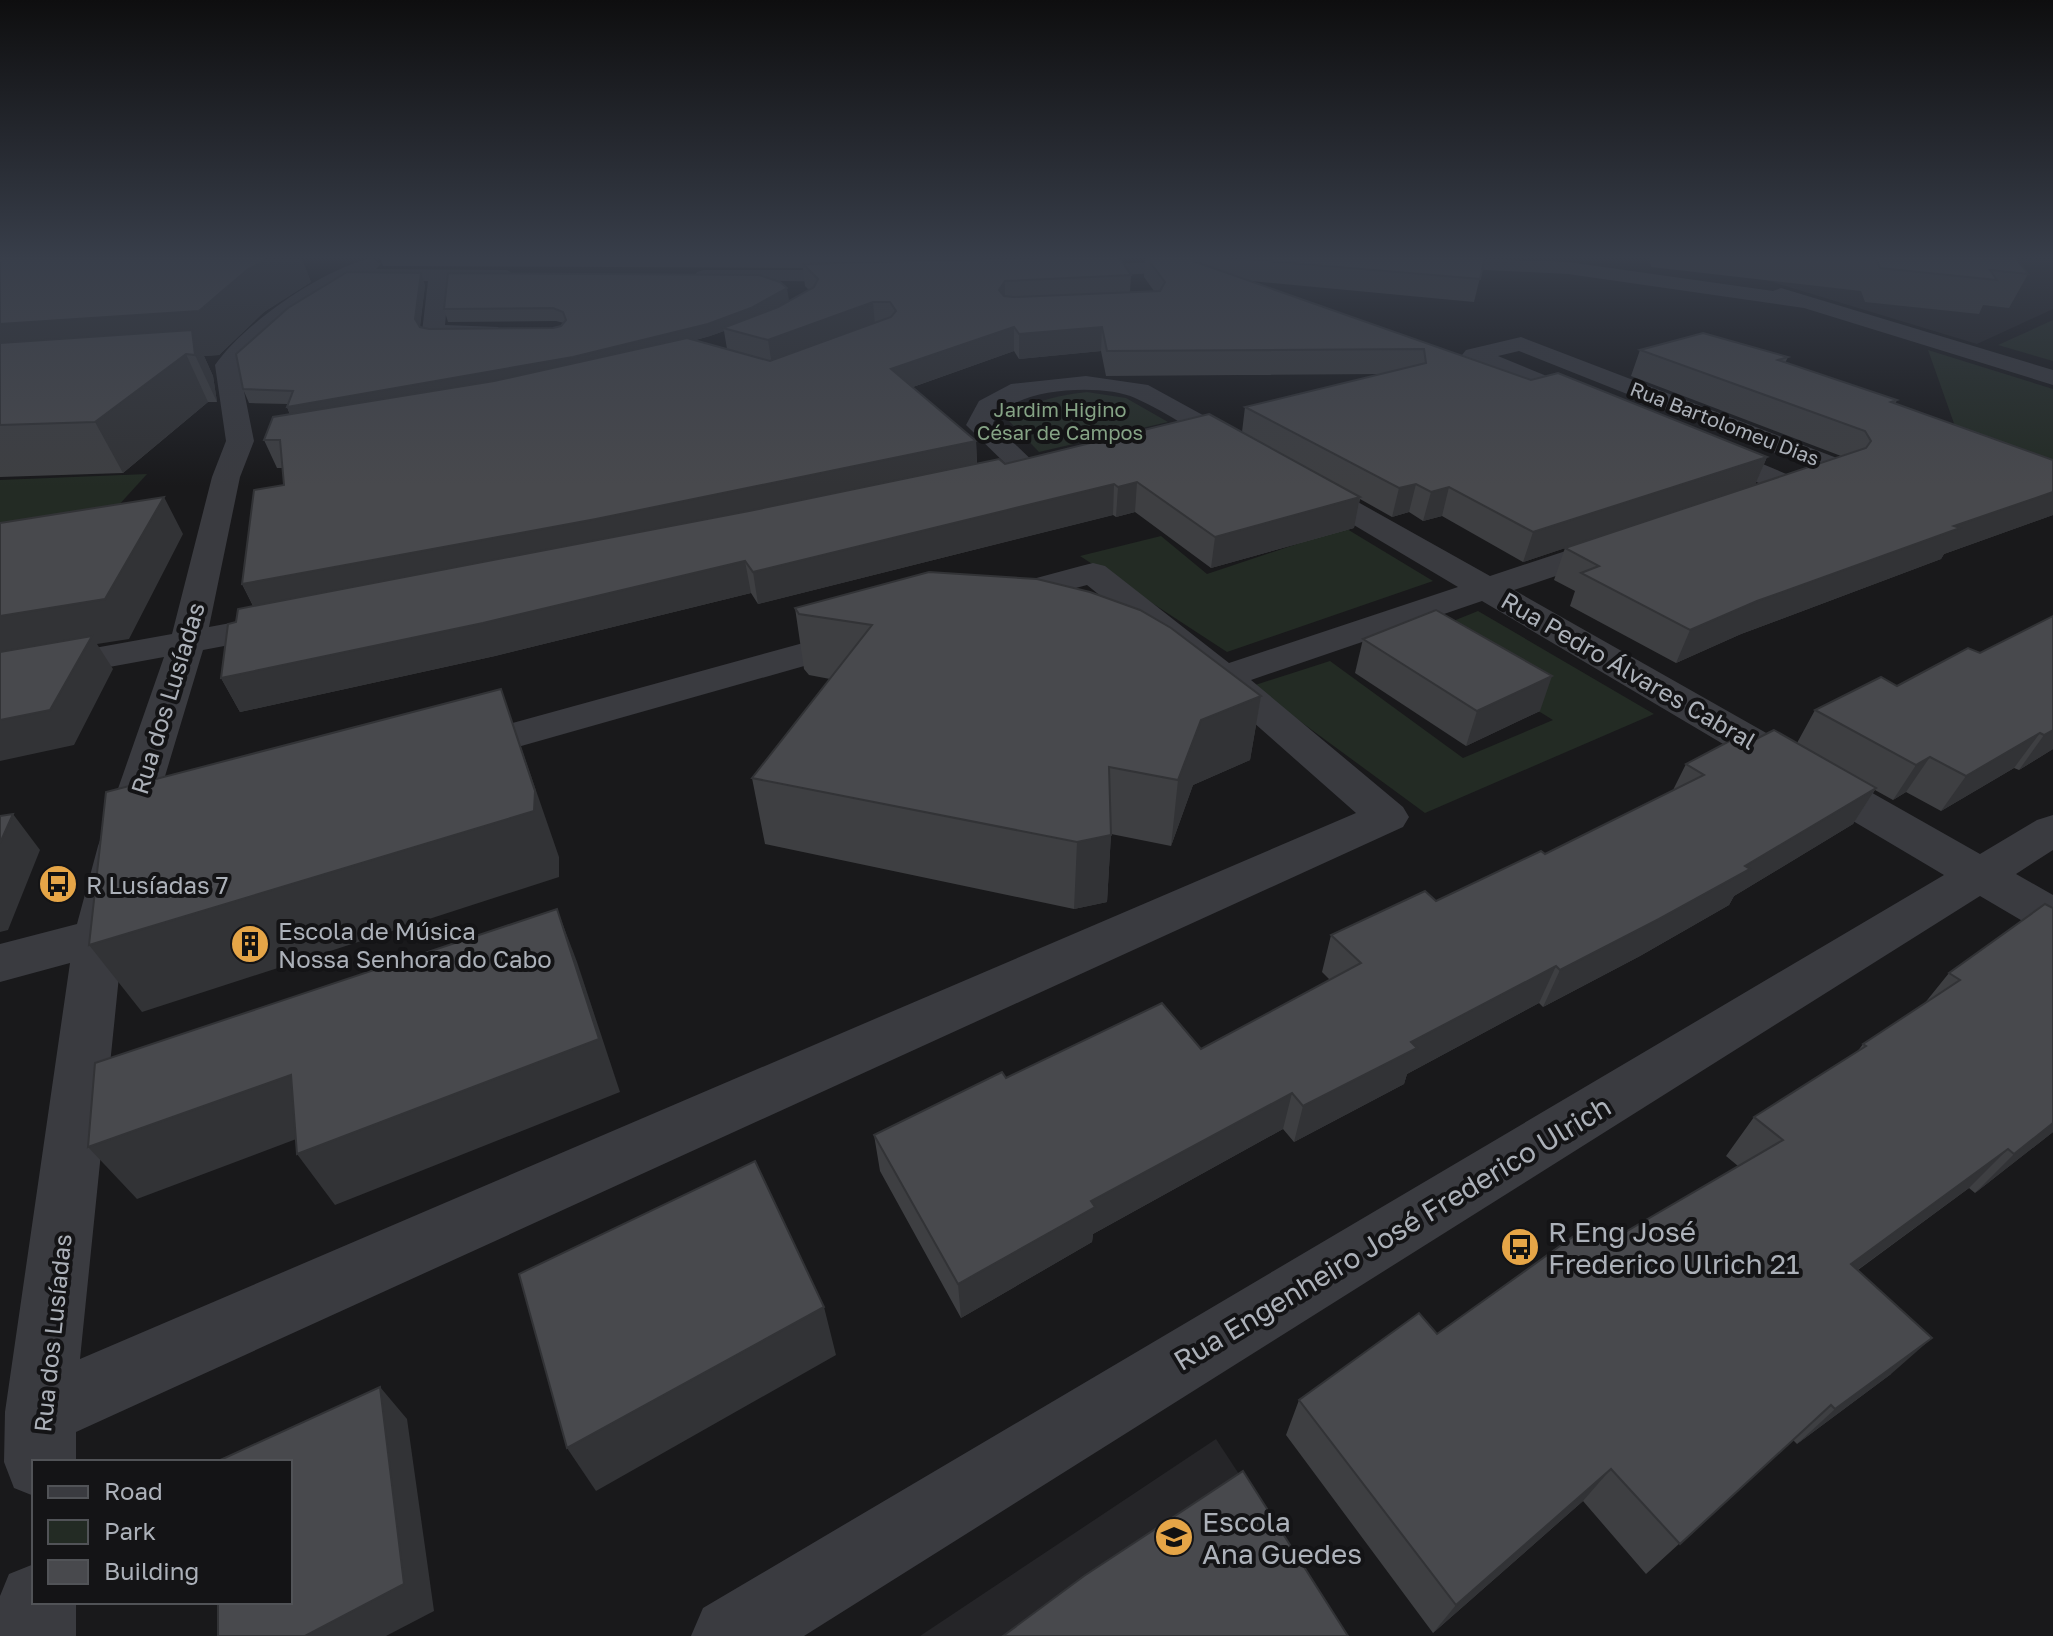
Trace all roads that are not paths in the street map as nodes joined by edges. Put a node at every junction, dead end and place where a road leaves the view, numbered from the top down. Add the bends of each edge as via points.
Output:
1 (256, 333) edge
2 (1908, 333) edge
3 (2053, 378) edge
4 (1619, 415) edge
5 (1203, 426) junction
6 (1159, 437) edge
7 (1676, 439) edge
8 (985, 479) edge
9 (1790, 486) junction
10 (1745, 501) edge
11 (1639, 537) edge
12 (1489, 588) junction
13 (956, 611) edge
14 (310, 619) edge
15 (895, 628) edge
16 (188, 641) junction
17 (0, 676) edge
18 (1224, 677) junction
19 (425, 761) edge
20 (2053, 830) edge
21 (1980, 874) junction
22 (2053, 917) edge
23 (98, 937) junction
24 (0, 963) edge
25 (40, 1437) edge
26 (37, 1604) edge
27 (36, 1636) edge
28 (731, 1636) edge

1 - 16 street, Rua dos Lusíadas via 214,366 253,439 226,477
2 - 3 street
4 - 9 street, Rua Bartolomeu Dias via 1474,355 1521,344 1840,469
5 - 6 street
5 - 8 street, Rua Pedro Álvares Cabral via 1139,390 1086,383 1020,389 988,406 979,425 1042,466
5 - 12 street, Rua Pedro Álvares Cabral
7 - 9 street, Rua Bartolomeu Dias
9 - 10 street, Rua Bartolomeu Dias
11 - 12 street
12 - 18 street
12 - 21 street, Rua Pedro Álvares Cabral
13 - 18 street via 1093,573
14 - 16 street
15 - 19 street
16 - 17 street
16 - 23 street, Rua dos Lusíadas via 144,840
18 - 25 street via 1387,817
20 - 21 street, Rua Engenheiro José Frederico Ulrich
21 - 22 street, Rua Pedro Álvares Cabral
21 - 28 street, Rua Engenheiro José Frederico Ulrich
23 - 24 street
23 - 25 street, Rua dos Lusíadas
26 - 27 street

